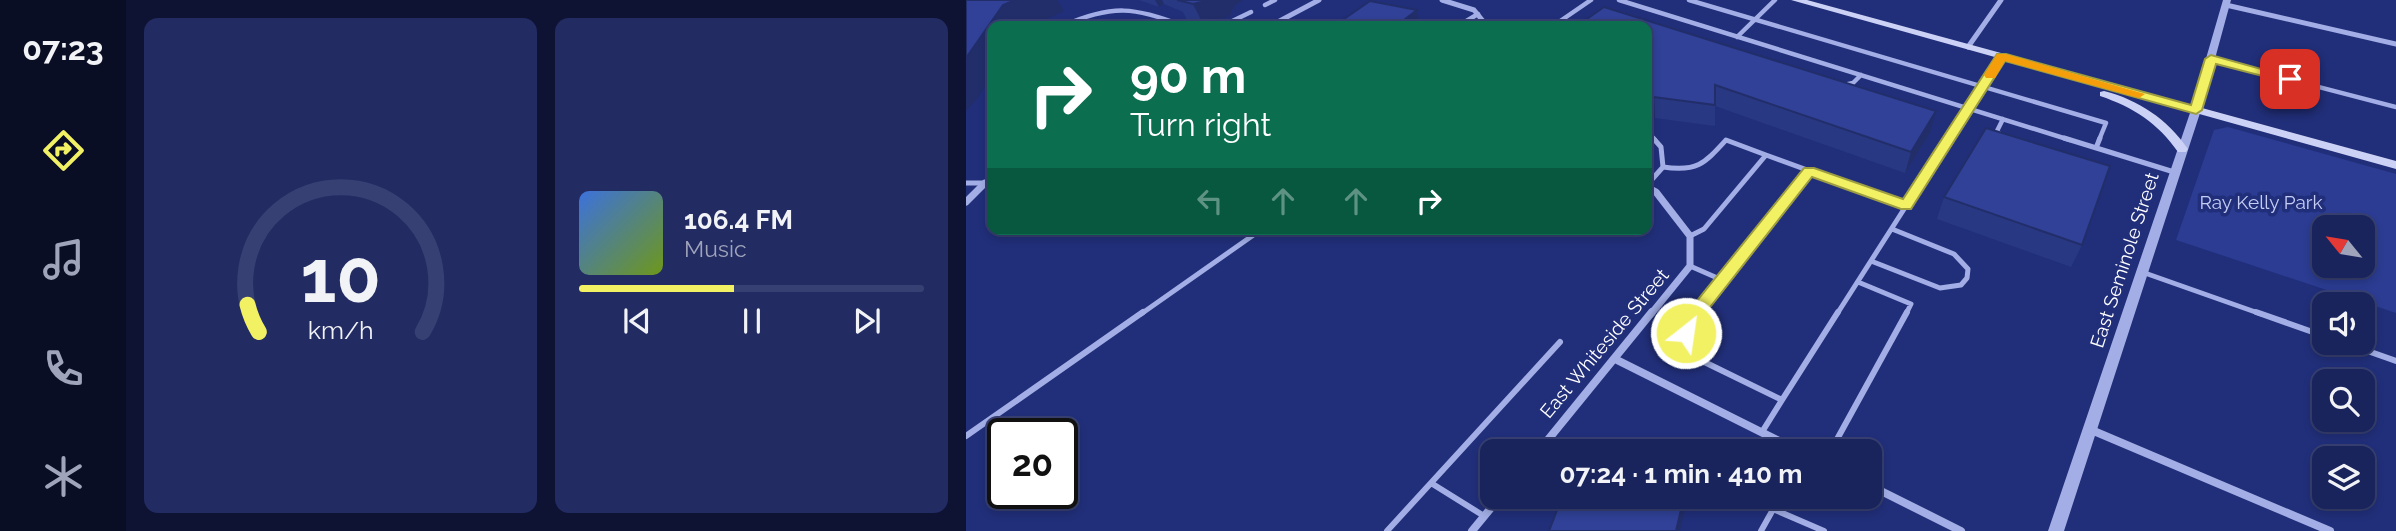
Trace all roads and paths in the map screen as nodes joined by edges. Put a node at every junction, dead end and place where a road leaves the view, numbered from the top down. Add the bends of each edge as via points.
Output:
1 (1275, 0) edge
2 (1319, 0) edge
3 (1442, 0) edge
4 (1591, 0) edge
5 (1619, 0) edge
6 (1689, 0) edge
7 (1775, 0) edge
8 (1796, 0) edge
9 (2001, 0) edge
10 (2227, 2) edge
11 (1265, 5) dead end
12 (1650, 10) junction
13 (1251, 12) dead end
14 (1478, 14) junction
15 (1643, 15) dead end
16 (1756, 20) junction
17 (1073, 21) edge
18 (1172, 21) edge
19 (1232, 21) edge
20 (1279, 21) edge
21 (1466, 21) edge
22 (1485, 21) edge
23 (1560, 21) edge
24 (1692, 23) junction
25 (1685, 29) edge
26 (1737, 37) junction
27 (2396, 44) edge
28 (1968, 47) junction
29 (2001, 57) junction
30 (1809, 58) junction
31 (2211, 59) junction
32 (1801, 67) edge
33 (1861, 75) junction
34 (1840, 85) edge
35 (1983, 87) junction
36 (2396, 107) edge
37 (1970, 108) junction
38 (2196, 110) junction
39 (2003, 119) junction
40 (1652, 138) edge
41 (2074, 141) junction
42 (2008, 142) edge
43 (2096, 148) junction
44 (2182, 149) junction
45 (2068, 153) edge
46 (1766, 155) junction
47 (2396, 165) edge
48 (1663, 167) junction
49 (1809, 171) junction
50 (2174, 172) junction
51 (1652, 180) edge
52 (987, 182) edge
53 (987, 183) edge
54 (966, 184) edge
55 (1652, 189) edge
56 (966, 202) edge
57 (1906, 206) junction
58 (1892, 229) junction
59 (1253, 235) edge
60 (1690, 236) junction
61 (1871, 261) junction
62 (1690, 266) junction
63 (2142, 272) junction
64 (1722, 280) junction
65 (1858, 282) junction
66 (2312, 332) edge
67 (1560, 342) dead end
68 (2375, 354) edge
69 (1615, 359) junction
70 (2396, 361) edge
71 (1782, 400) junction
72 (2088, 428) junction
73 (1762, 432) junction
74 (966, 436) edge
75 (1549, 439) edge
76 (1776, 439) edge
77 (1837, 439) edge
78 (1431, 483) junction
79 (1882, 492) edge
80 (1490, 509) edge
81 (1773, 509) joint
82 (1484, 516) junction
83 (1387, 531) edge
84 (1472, 531) edge
85 (1761, 531) edge
86 (1824, 531) edge
87 (1961, 531) edge
88 (2056, 531) edge
89 (2330, 531) edge

1 - 11 lane
2 - 20 street
3 - 14 street
4 - 23 lane
5 - 12 lane
6 - 16 lane
7 - 16 lane
8 - 28 main road
9 - 28 street
10 - 27 street
10 - 31 street, East Seminole Street
12 - 15 lane
12 - 24 lane
13 - 19 lane
14 - 21 lane
14 - 22 street
16 - 26 lane
16 - 35 lane
17 - 18 lane via 1123,5
24 - 25 lane
24 - 26 lane
26 - 30 lane
28 - 29 main road
29 - 35 lane
29 - 38 main road
29 - 44 main road via 2138,107 2167,128
30 - 32 lane
30 - 33 lane
31 - 36 lane
31 - 38 street, East Seminole Street
33 - 34 lane via 1853,83
33 - 37 lane
35 - 37 lane
35 - 43 lane via 2106,123
37 - 39 lane
37 - 57 lane
38 - 44 street, East Seminole Street
38 - 47 main road
39 - 41 lane
39 - 42 lane via 1997,131
40 - 48 lane via 1662,149
41 - 43 lane
41 - 45 lane
43 - 50 lane
44 - 50 street, East Seminole Street
46 - 48 lane via 1726,140 1688,172
46 - 49 lane
46 - 60 lane via 1704,229
48 - 51 lane
49 - 57 lane
49 - 64 lane
50 - 63 street, East Seminole Street
52 - 54 lane
53 - 56 street
55 - 60 street
57 - 58 lane
58 - 61 lane
58 - 61 lane via 1954,254 1968,270 1966,278 1961,285 1940,288
59 - 74 lane
60 - 62 street, East Whiteside Street
61 - 65 lane
62 - 64 lane
62 - 69 street, East Whiteside Street
63 - 66 lane
63 - 72 street, East Seminole Street
64 - 71 lane via 1689,322 1690,355
65 - 71 lane
65 - 77 lane via 1911,304
67 - 78 lane
68 - 70 lane
69 - 73 street
69 - 75 street, East Whiteside Street
71 - 73 lane
72 - 88 street, East Seminole Street
72 - 89 street
73 - 76 street
78 - 82 lane
78 - 83 lane
79 - 87 street
80 - 82 street
81 - 85 lane
81 - 86 lane
82 - 84 street

